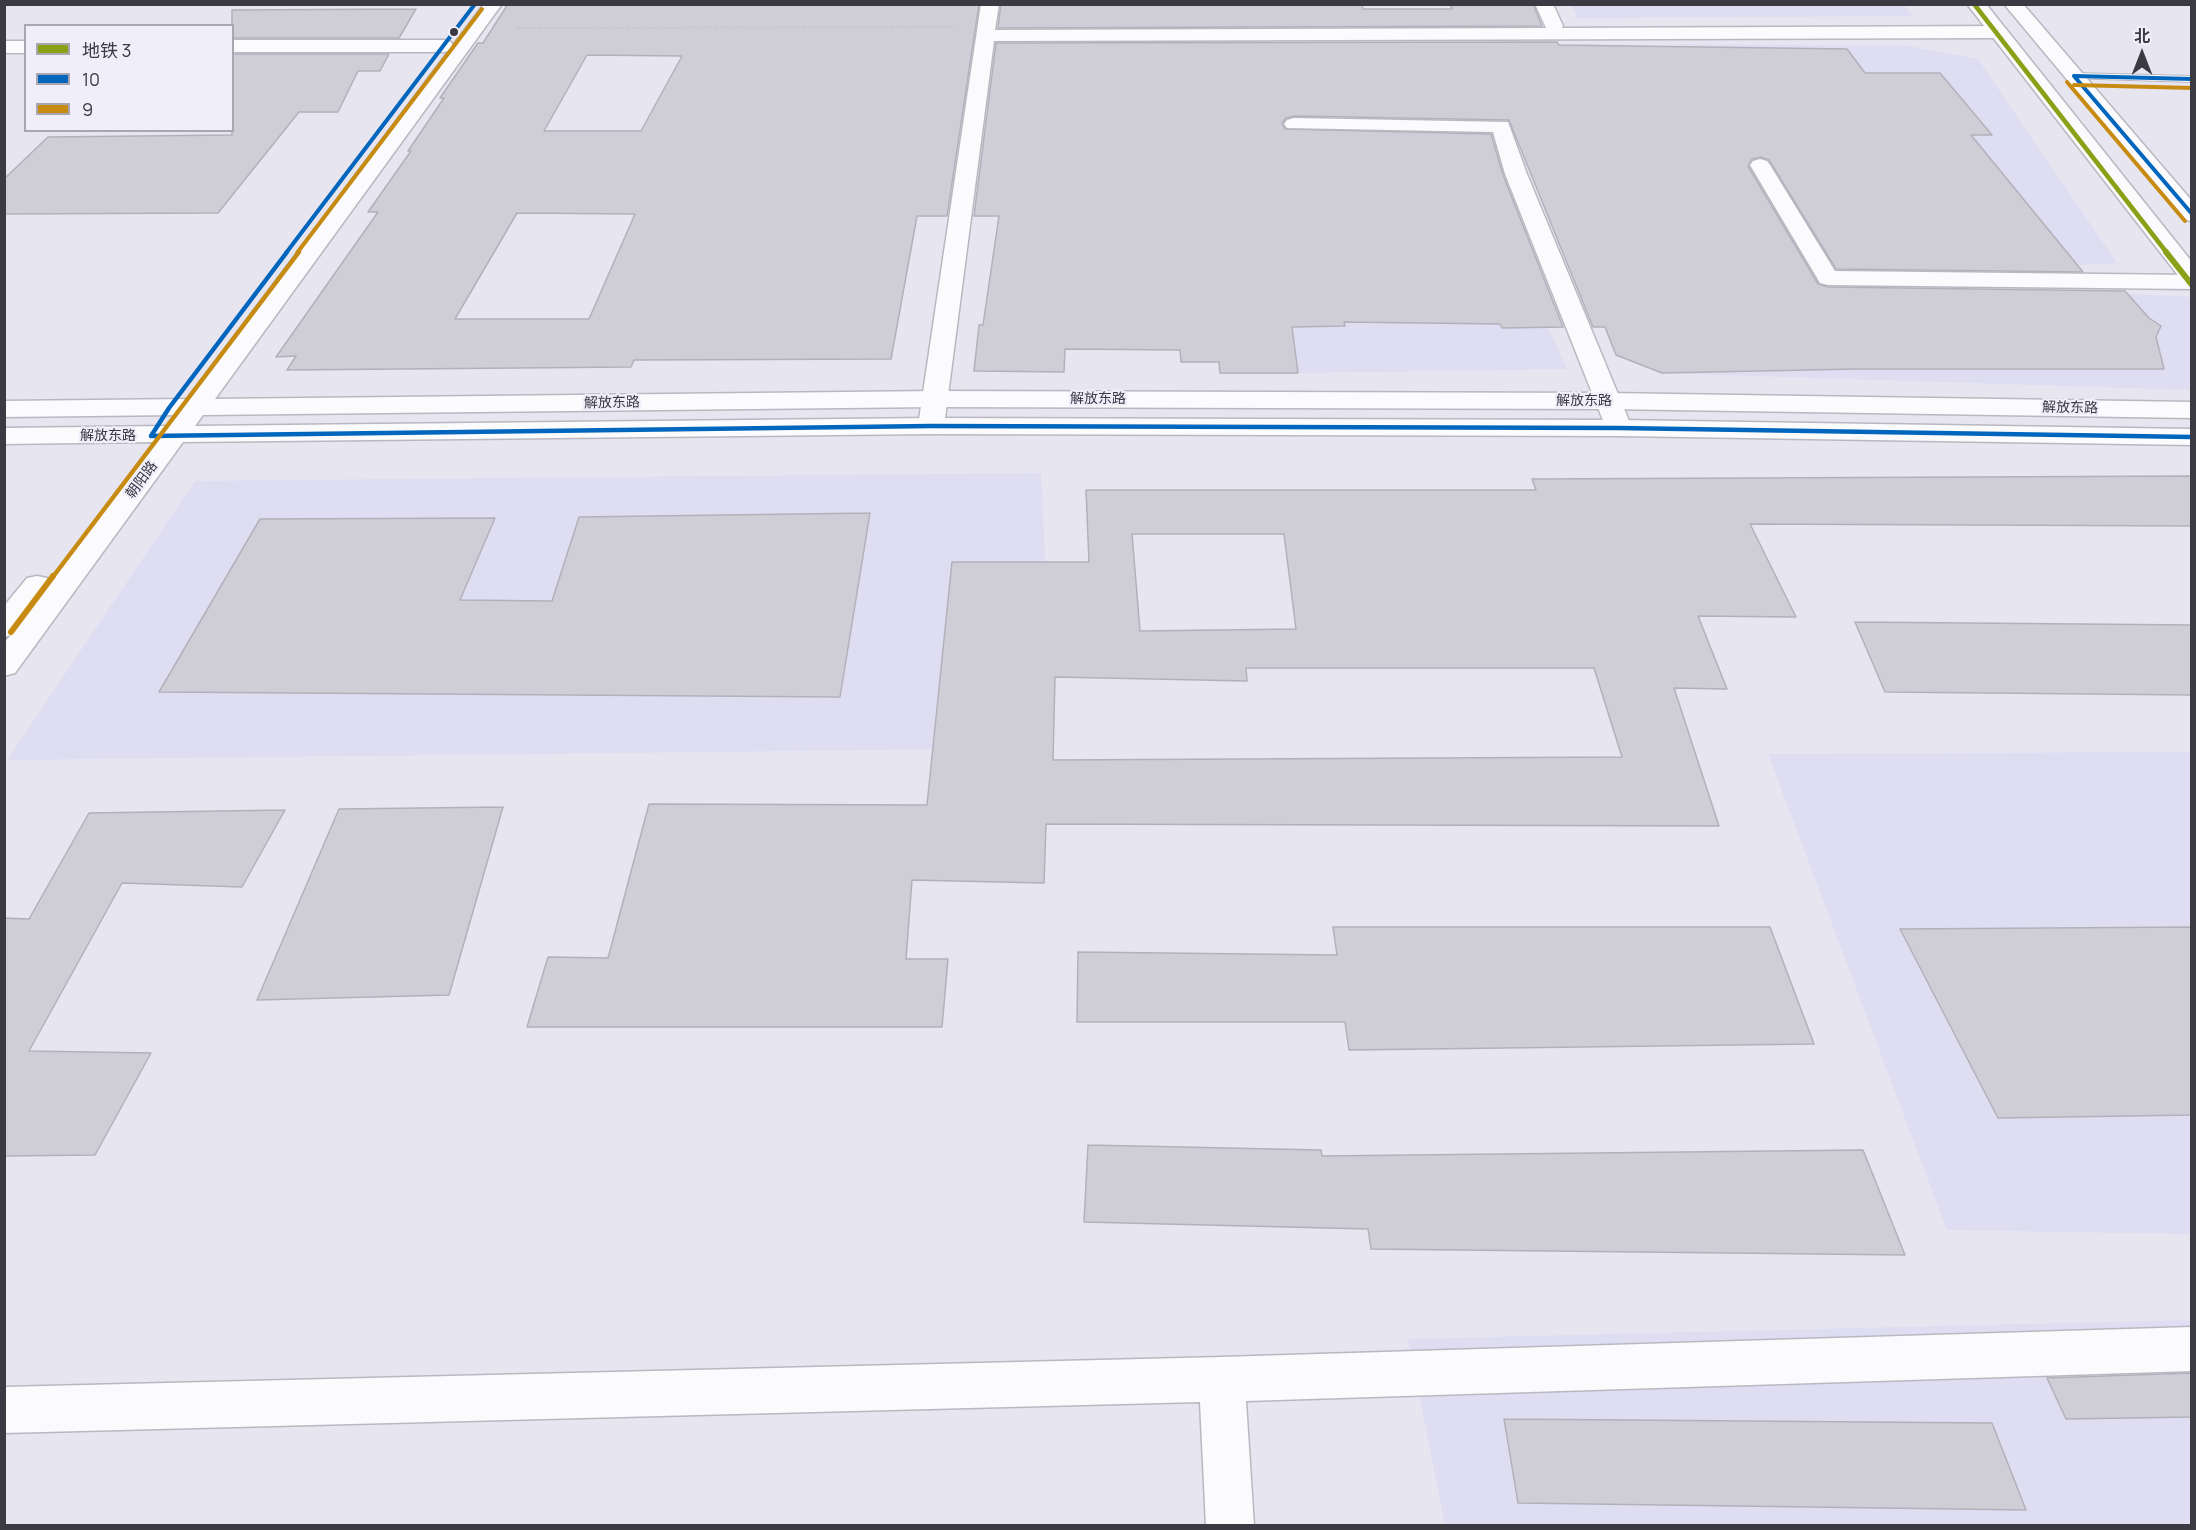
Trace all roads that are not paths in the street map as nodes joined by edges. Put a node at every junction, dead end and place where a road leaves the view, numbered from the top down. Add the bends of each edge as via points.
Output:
1 (493, 4) edge
2 (990, 4) edge
3 (1544, 4) edge
4 (1976, 4) edge
5 (2013, 4) edge
6 (476, 16) edge
7 (1554, 26) dead end
8 (987, 31) junction
9 (1999, 32) junction
10 (234, 46) edge
11 (444, 46) junction
12 (4, 47) edge
13 (24, 47) edge
14 (2074, 76) junction
15 (2192, 79) edge
16 (1294, 124) dead end
17 (1760, 165) dead end
18 (2192, 215) edge
19 (2192, 280) edge
20 (935, 399) junction
21 (1608, 401) junction
22 (169, 408) junction
23 (195, 408) junction
24 (4, 409) edge
25 (2192, 410) edge
26 (931, 426) junction
27 (1620, 428) junction
28 (164, 435) junction
29 (4, 436) edge
30 (2192, 437) edge
31 (4, 627) edge
32 (4, 666) edge
33 (2192, 1349) edge
34 (1222, 1379) junction
35 (4, 1410) edge
36 (1230, 1526) edge

1 - 6 street, 朝阳路
2 - 8 street
3 - 7 street
4 - 9 street
5 - 14 street
6 - 11 street, 朝阳路
6 - 23 street, 朝阳路
8 - 9 street
8 - 20 street
9 - 19 street
10 - 11 street
11 - 22 street, 朝阳路
12 - 13 street
14 - 15 lane
14 - 18 street
16 - 21 street via 1501,126 1516,174
17 - 19 street via 1828,278
20 - 21 street, 解放东路
20 - 23 street, 解放东路
20 - 26 street
21 - 25 street, 解放东路
21 - 27 street
22 - 23 street, 解放东路
22 - 24 street, 解放东路
22 - 28 street, 朝阳路
23 - 28 street, 朝阳路
26 - 27 street, 解放东路
26 - 28 street, 解放东路
27 - 30 street, 解放东路
28 - 29 street, 解放东路
28 - 31 street, 朝阳路
28 - 32 street, 朝阳路
33 - 34 street
34 - 35 street
34 - 36 street

